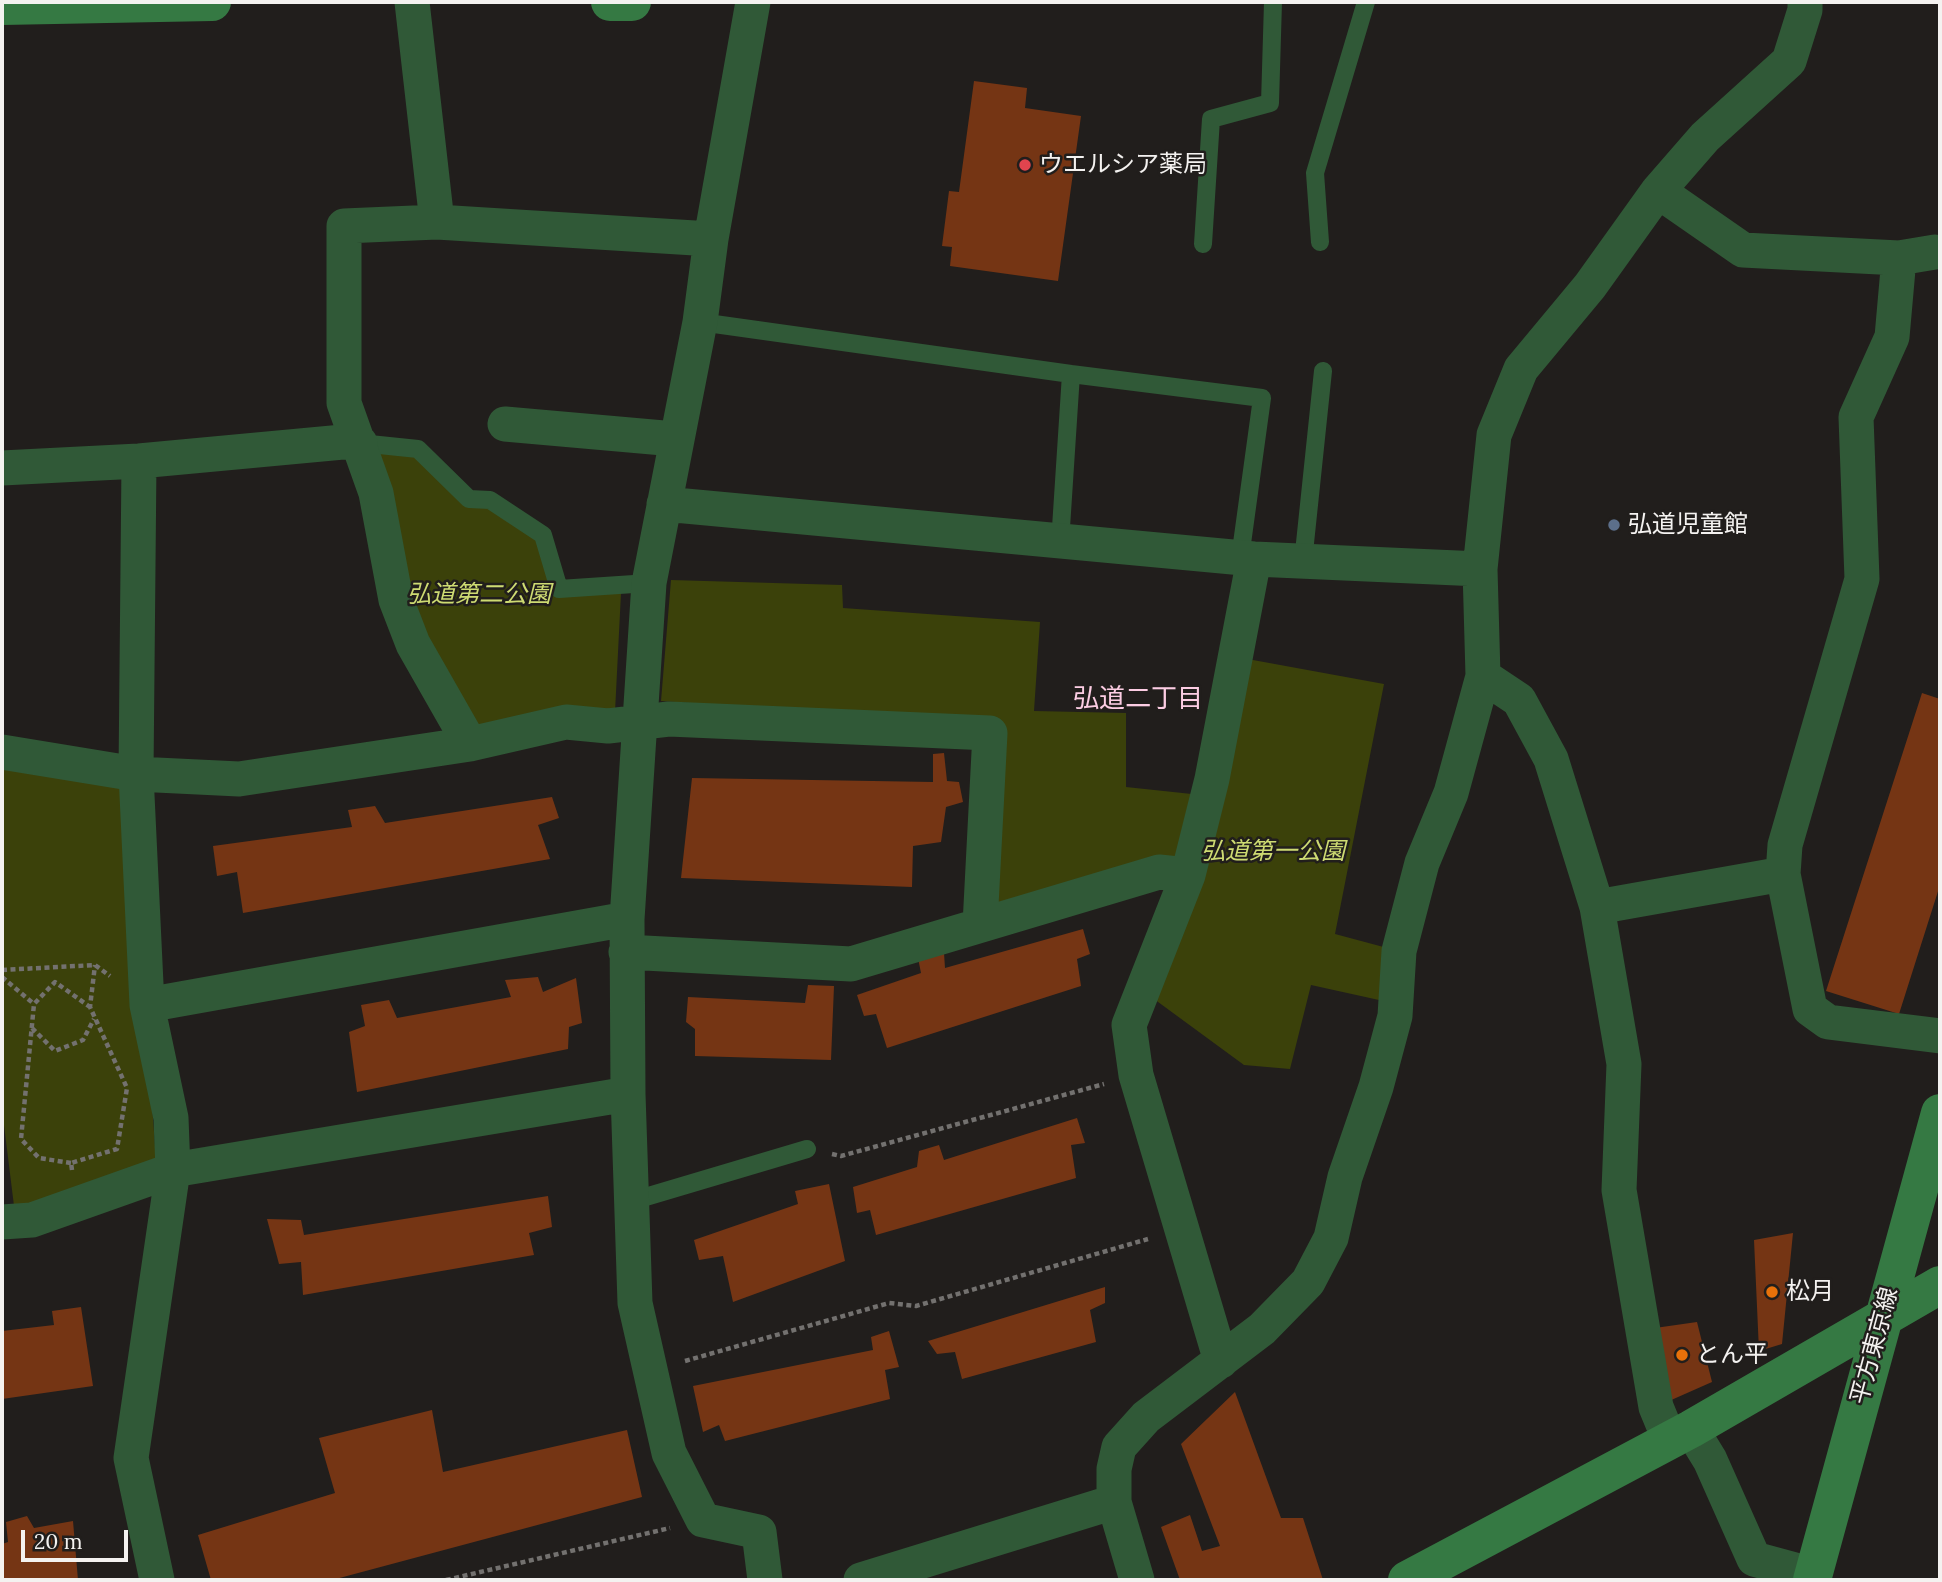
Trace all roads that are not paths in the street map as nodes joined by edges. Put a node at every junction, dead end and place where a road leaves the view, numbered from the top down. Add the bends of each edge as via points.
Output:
1 (212, 2) edge
2 (412, 2) edge
3 (610, 2) edge
4 (632, 2) edge
5 (753, 2) edge
6 (1273, 2) edge
7 (1366, 2) edge
8 (1805, 2) edge
9 (20, 4) edge
10 (1658, 191) junction
11 (437, 222) junction
12 (711, 239) junction
13 (1320, 242) dead end
14 (1203, 244) dead end
15 (1935, 252) dead end
16 (1899, 258) junction
17 (700, 322) junction
18 (1323, 371) dead end
19 (1071, 374) junction
20 (505, 424) dead end
21 (676, 439) junction
22 (360, 443) junction
23 (139, 461) junction
24 (2, 468) edge
25 (664, 503) junction
26 (1060, 543) junction
27 (1247, 559) junction
28 (1303, 562) junction
29 (1480, 569) junction
30 (649, 583) junction
31 (1483, 676) junction
32 (640, 722) junction
33 (470, 744) junction
34 (2, 752) edge
35 (136, 774) junction
36 (1783, 874) junction
37 (1188, 875) junction
38 (1597, 907) junction
39 (980, 925) junction
40 (627, 935) junction
41 (147, 1005) junction
42 (1940, 1036) edge
43 (628, 1094) junction
44 (1940, 1113) edge
45 (807, 1149) road end
46 (173, 1170) junction
47 (632, 1200) junction
48 (2, 1222) edge
49 (1940, 1285) edge
50 (1883, 1316) junction
51 (1221, 1361) junction
52 (1680, 1435) junction
53 (1114, 1503) junction
54 (1421, 1577) edge
55 (1812, 1578) edge
56 (158, 1580) edge
57 (765, 1580) edge
58 (861, 1580) edge
59 (1137, 1580) edge

1 - 9 street
2 - 11 street
3 - 4 street
5 - 12 street
6 - 14 lane via 1270,103 1211,119
7 - 13 lane via 1315,173
8 - 10 street via 1789,61 1705,137
10 - 16 street via 1743,250
10 - 29 street via 1590,286 1521,369 1494,435
11 - 12 street
11 - 22 street via 344,226 344,403
12 - 17 street
15 - 16 street
16 - 36 street via 1892,337 1856,417 1862,579 1785,845
17 - 19 lane
17 - 21 street
18 - 28 lane
19 - 26 lane
19 - 27 lane via 1262,398
20 - 21 street
21 - 25 street
22 - 23 street
22 - 30 lane via 418,449 469,499 490,500 543,536 559,589
22 - 33 street via 376,492 396,600 413,644
23 - 24 street
23 - 35 street
25 - 26 street
25 - 30 street
26 - 27 street
27 - 28 street
27 - 37 street via 1212,779
28 - 29 street
29 - 31 street
30 - 32 street
31 - 38 street via 1519,700 1551,759
31 - 51 street via 1451,793 1422,863 1399,951 1395,1016 1331,1238 1308,1282 1262,1329
32 - 33 street via 608,726 566,722
32 - 39 street via 669,719 990,733
32 - 40 street
33 - 35 street via 239,779
34 - 35 street
35 - 41 street
36 - 38 street
36 - 42 street via 1810,1009 1828,1022
37 - 39 street via 1159,872
37 - 51 street via 1129,1026 1136,1075
38 - 52 street via 1624,1064 1619,1190 1656,1407
39 - 40 street via 851,964
40 - 41 street
40 - 43 street
41 - 46 street via 171,1118
43 - 46 street
43 - 47 street
44 - 50 street, 平方東京線
45 - 47 lane
46 - 48 street via 32,1220
46 - 56 street via 131,1458
47 - 57 street via 635,1303 669,1453 703,1520 759,1532
49 - 50 street
50 - 52 street
50 - 55 street, 平方東京線
51 - 53 street via 1146,1417 1119,1447
52 - 54 street
52 - 55 street via 1710,1460 1754,1559
53 - 58 street
53 - 59 street

